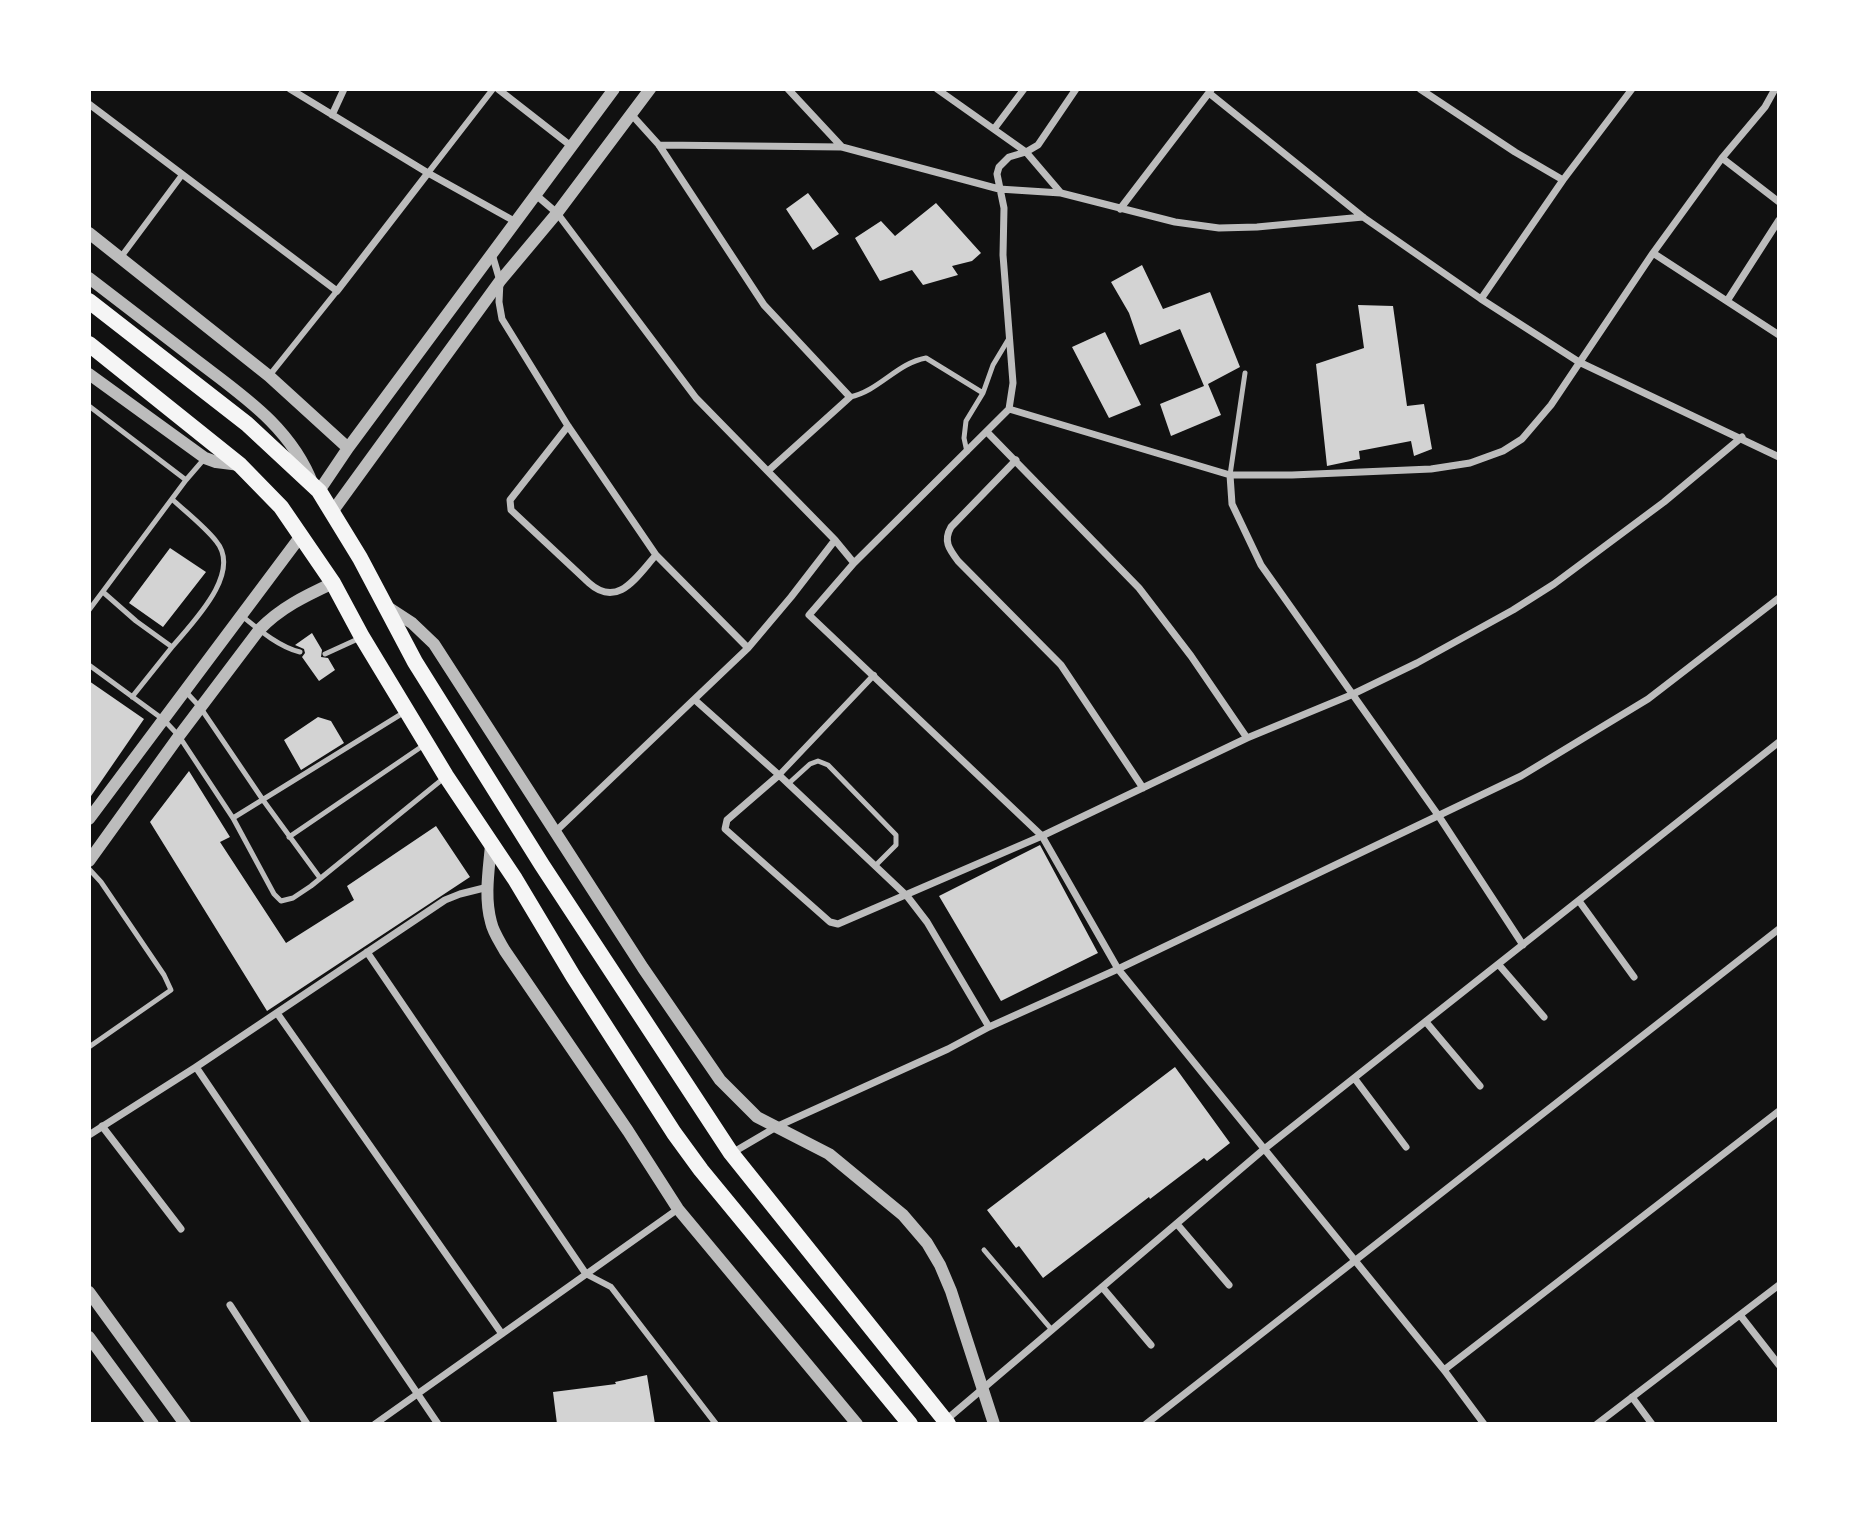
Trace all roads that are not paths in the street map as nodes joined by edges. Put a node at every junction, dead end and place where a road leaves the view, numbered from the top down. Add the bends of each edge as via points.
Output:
1 (290, 89) edge
2 (344, 89) edge
3 (496, 89) edge
4 (614, 89) edge
5 (650, 89) edge
6 (788, 89) edge
7 (937, 89) edge
8 (1024, 89) edge
9 (1076, 89) edge
10 (1420, 89) edge
11 (1632, 89) edge
12 (1775, 89) edge
13 (1210, 91) edge
14 (89, 104) edge
15 (631, 114) junction
16 (332, 115) junction
17 (994, 130) junction
18 (659, 145) junction
19 (571, 146) junction
20 (842, 147) junction
21 (1026, 152) junction
22 (1722, 158) junction
23 (428, 173) junction
24 (182, 175) junction
25 (1563, 180) junction
26 (999, 189) junction
27 (1061, 193) junction
28 (536, 195) junction
29 (1779, 202) edge
30 (1120, 209) junction
31 (557, 213) junction
32 (1363, 217) junction
33 (1779, 220) edge
34 (516, 222) junction
35 (89, 233) edge
36 (1653, 253) junction
37 (492, 254) junction
38 (121, 257) junction
39 (89, 278) edge
40 (500, 281) junction
41 (337, 291) junction
42 (1481, 299) junction
43 (89, 301) edge
44 (1727, 301) junction
45 (1779, 335) edge
46 (1008, 340) junction
47 (89, 344) edge
48 (1579, 362) junction
49 (1245, 373) dead end
50 (89, 374) edge
51 (269, 376) junction
52 (983, 393) junction
53 (850, 397) junction
54 (89, 406) edge
55 (1009, 409) junction
56 (568, 426) junction
57 (987, 432) junction
58 (1742, 437) junction
59 (348, 448) junction
60 (967, 452) junction
61 (1779, 457) edge
62 (205, 458) junction
63 (1016, 460) junction
64 (240, 465) junction
65 (768, 471) junction
66 (1230, 475) junction
67 (186, 480) junction
68 (316, 488) junction
69 (173, 500) junction
70 (332, 512) junction
71 (300, 537) junction
72 (835, 540) junction
73 (656, 555) junction
74 (854, 563) junction
75 (333, 583) junction
76 (103, 592) junction
77 (1779, 598) edge
78 (386, 606) junction
79 (89, 610) edge
80 (242, 616) junction
81 (259, 630) junction
82 (362, 637) junction
83 (172, 648) junction
84 (748, 648) junction
85 (300, 652) dead end
86 (325, 654) dead end
87 (89, 665) edge
88 (874, 675) junction
89 (186, 692) junction
90 (1351, 695) junction
91 (132, 697) junction
92 (695, 700) junction
93 (201, 707) junction
94 (406, 712) junction
95 (164, 720) junction
96 (179, 736) junction
97 (1247, 738) junction
98 (1779, 742) edge
99 (426, 743) junction
100 (779, 775) junction
101 (446, 776) junction
102 (788, 784) junction
103 (1143, 788) junction
104 (262, 800) junction
105 (1438, 815) junction
106 (233, 818) junction
107 (89, 819) edge
108 (555, 832) junction
109 (1042, 836) junction
110 (289, 837) junction
111 (491, 845) junction
112 (89, 861) edge
113 (875, 866) junction
114 (89, 869) edge
115 (320, 878) junction
116 (488, 887) junction
117 (907, 896) junction
118 (1579, 901) junction
119 (1779, 929) edge
120 (1523, 945) junction
121 (367, 952) junction
122 (1499, 965) junction
123 (1118, 970) junction
124 (1634, 977) dead end
125 (276, 1013) junction
126 (1544, 1017) dead end
127 (1426, 1022) junction
128 (989, 1027) junction
129 (89, 1047) edge
130 (196, 1067) junction
131 (1355, 1079) junction
132 (1480, 1086) dead end
133 (1779, 1111) edge
134 (102, 1126) junction
135 (778, 1126) junction
136 (89, 1135) edge
137 (1406, 1147) dead end
138 (1263, 1150) junction
139 (731, 1153) junction
140 (678, 1209) junction
141 (1177, 1224) junction
142 (181, 1229) dead end
143 (984, 1250) dead end
144 (1355, 1259) junction
145 (586, 1274) junction
146 (1229, 1285) dead end
147 (1779, 1285) edge
148 (1102, 1287) junction
149 (89, 1292) edge
150 (230, 1305) dead end
151 (1740, 1315) junction
152 (1052, 1329) junction
153 (502, 1334) junction
154 (89, 1337) edge
155 (1151, 1345) dead end
156 (1779, 1365) edge
157 (1444, 1370) junction
158 (983, 1387) junction
159 (419, 1395) junction
160 (1632, 1397) junction
161 (947, 1422) edge
162 (153, 1424) edge
163 (185, 1424) edge
164 (307, 1424) edge
165 (375, 1424) edge
166 (438, 1424) edge
167 (716, 1424) edge
168 (857, 1424) edge
169 (909, 1424) edge
170 (994, 1424) edge
171 (1146, 1424) edge
172 (1484, 1424) edge
173 (1597, 1424) edge
174 (1652, 1424) edge

1 - 16 street
2 - 16 street
3 - 19 street
3 - 23 street
4 - 19 street
5 - 15 street
6 - 20 street
7 - 17 street
8 - 17 street
9 - 21 street via 1042,140
10 - 25 street
11 - 25 street
12 - 22 street
13 - 30 street
13 - 32 street
14 - 24 street
15 - 18 street
15 - 31 street
16 - 23 street
17 - 21 street
18 - 20 street
18 - 53 street via 764,305
19 - 28 street
20 - 26 street
21 - 26 street via 999,167
21 - 27 street
22 - 29 street
22 - 36 street
23 - 34 street
23 - 41 street
24 - 38 street
24 - 41 street
25 - 42 street
26 - 27 street
26 - 46 street via 1004,208
27 - 30 street
28 - 31 street
28 - 34 street
30 - 32 street via 1219,228
31 - 40 street
31 - 65 street via 696,398
32 - 42 street
33 - 44 street
34 - 37 street
35 - 38 street
36 - 44 street
36 - 48 street
37 - 40 street
37 - 59 street
38 - 51 street
39 - 68 street via 259,409 292,443
40 - 56 street via 502,319
40 - 70 street
41 - 51 street
42 - 48 street
43 - 68 main road via 247,424
44 - 45 street
46 - 52 lane
46 - 55 street via 1013,383
47 - 64 main road
48 - 58 street
48 - 66 street via 1522,439 1470,463 1417,470
49 - 66 lane
50 - 62 street
51 - 59 street
52 - 53 lane via 926,358
52 - 60 lane via 964,430
53 - 65 street
54 - 67 lane
55 - 57 street
55 - 66 street
56 - 73 street
56 - 73 street via 510,500 510,508 603,593 622,589
57 - 60 street
57 - 63 street
58 - 61 street
58 - 90 street via 1554,584 1417,663
59 - 68 street
60 - 74 street
62 - 64 street
62 - 67 lane
63 - 97 street via 1139,588
63 - 103 street via 951,527 947,542 958,561 1061,665
64 - 71 main road via 281,507
65 - 72 street
66 - 90 street via 1232,504 1261,565
67 - 69 lane
68 - 70 main road
69 - 76 lane
69 - 83 lane via 217,541 225,566 202,610
70 - 78 main road
71 - 75 main road
71 - 80 street
72 - 74 street
72 - 84 street
73 - 84 street
74 - 88 street via 809,615
75 - 81 street via 286,606
75 - 82 main road
76 - 79 lane
76 - 83 lane
77 - 105 street via 1648,699 1521,776
78 - 108 street via 434,644
78 - 139 main road via 415,662 542,865
80 - 81 lane
80 - 89 street
81 - 85 lane
81 - 93 street
82 - 86 lane
82 - 94 main road
83 - 91 lane
84 - 92 street
87 - 91 lane
88 - 100 street
88 - 109 street
89 - 93 lane
89 - 95 street
90 - 97 street
90 - 105 street
91 - 95 lane
92 - 100 street
92 - 108 street
93 - 96 street
93 - 104 lane
94 - 99 main road
94 - 104 lane
95 - 96 lane
95 - 107 street
96 - 106 lane
96 - 112 street
97 - 103 street
98 - 118 street
99 - 101 main road
99 - 110 lane
100 - 102 street
100 - 117 street via 727,820 727,832 834,925
101 - 111 main road
101 - 115 lane
102 - 113 street
102 - 113 lane via 810,764 828,765 896,835 895,845
103 - 109 street
104 - 106 lane
104 - 110 lane
105 - 120 street
105 - 123 street
106 - 115 lane via 281,901 293,898
108 - 135 street via 720,1080 757,1117
109 - 117 street
109 - 123 street
110 - 115 lane
111 - 116 street
111 - 169 main road via 687,1152
113 - 117 street
114 - 129 lane via 116,902 171,990
116 - 121 street via 445,900
116 - 140 street via 491,923 505,951
117 - 128 street
118 - 120 street
118 - 124 street
119 - 144 street
120 - 122 street
121 - 125 street
121 - 145 street
122 - 126 street
122 - 127 street
123 - 128 street
123 - 138 street
125 - 130 street
125 - 153 street
127 - 131 street
127 - 132 street
128 - 135 street
130 - 134 street
130 - 159 street
131 - 137 street
131 - 138 street
133 - 157 street
134 - 136 street
134 - 142 street
135 - 139 street
135 - 158 street via 829,1154 903,1215 927,1243 951,1291
138 - 141 street
138 - 144 street
139 - 161 main road
140 - 145 street
140 - 168 street
141 - 146 street
141 - 148 street
143 - 152 lane
144 - 157 street
144 - 171 street
145 - 153 street
145 - 167 street via 611,1287
147 - 151 street
148 - 152 street
148 - 155 street
149 - 163 street
150 - 164 street
151 - 156 street
151 - 160 street
152 - 158 street
153 - 159 street
154 - 162 street
157 - 172 street
158 - 161 street
158 - 170 street
159 - 165 street
159 - 166 street
160 - 173 street
160 - 174 street

